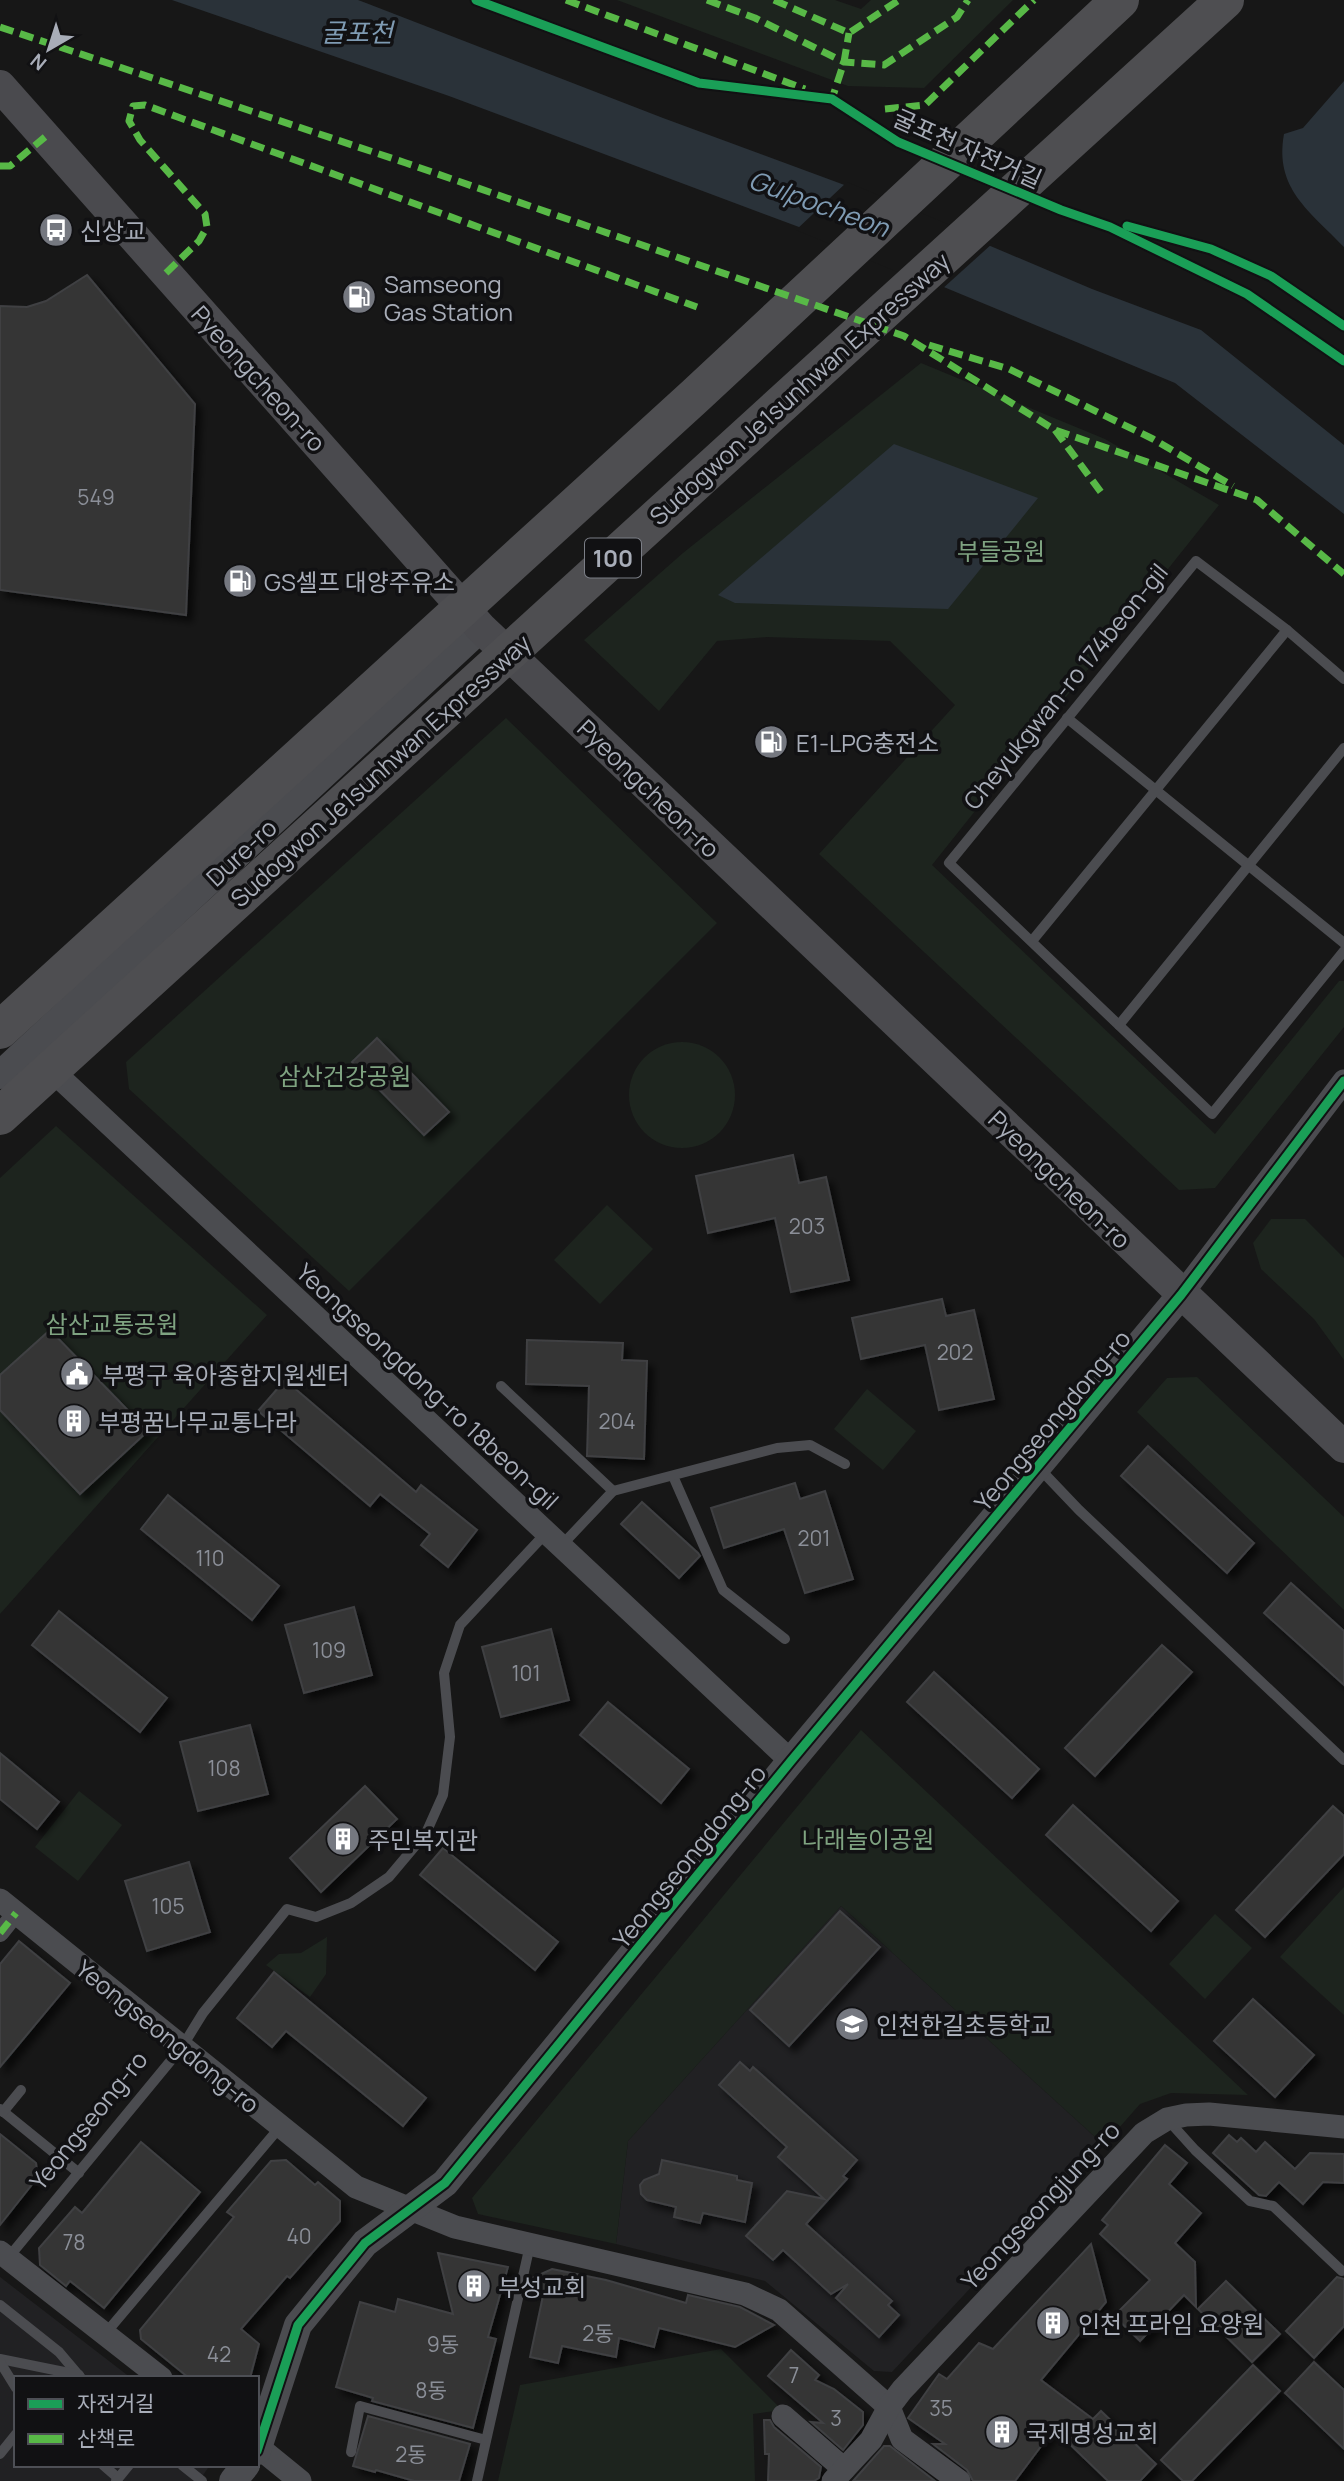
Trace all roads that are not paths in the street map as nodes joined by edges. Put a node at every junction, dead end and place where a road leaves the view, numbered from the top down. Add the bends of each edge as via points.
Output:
1 (1120, 0) edge
2 (1226, 0) edge
3 (0, 86) edge
4 (481, 628) junction
5 (1287, 630) junction
6 (1344, 679) edge
7 (1067, 718) junction
8 (1344, 748) edge
9 (1156, 790) junction
10 (1249, 866) junction
11 (1032, 942) junction
12 (1344, 943) edge
13 (1344, 951) edge
14 (1119, 1025) junction
15 (14, 1039) edge
16 (0, 1075) edge
17 (1344, 1081) edge
18 (0, 1116) edge
19 (1181, 1295) junction
20 (500, 1386) dead end
21 (1344, 1447) edge
22 (845, 1464) dead end
23 (1037, 1467) junction
24 (673, 1476) junction
25 (613, 1491) junction
26 (554, 1539) junction
27 (785, 1639) dead end
28 (1344, 1760) edge
29 (791, 1761) junction
30 (8, 1907) edge
31 (0, 1933) edge
32 (182, 2047) junction
33 (21, 2090) dead end
34 (2, 2111) edge
35 (1167, 2119) junction
36 (280, 2127) junction
37 (1344, 2127) edge
38 (79, 2173) junction
39 (410, 2209) junction
40 (530, 2245) junction
41 (4, 2255) edge
42 (1342, 2271) edge
43 (0, 2305) edge
44 (105, 2334) junction
45 (0, 2361) edge
46 (80, 2376) edge
47 (158, 2376) edge
48 (14, 2385) edge
49 (889, 2407) junction
50 (783, 2416) dead end
51 (14, 2436) edge
52 (486, 2440) junction
53 (259, 2441) edge
54 (351, 2452) dead end
55 (0, 2454) edge
56 (259, 2455) edge
57 (105, 2467) edge
58 (184, 2467) edge
59 (244, 2467) edge
60 (839, 2475) edge
61 (117, 2480) edge
62 (202, 2481) edge
63 (233, 2481) edge
64 (300, 2481) edge
65 (477, 2481) edge
66 (959, 2481) edge

1 - 15 highway, 100, bridge
2 - 18 highway, Sudogwon Je1sunhwan Expressway / 100, bridge
3 - 4 main road, Pyeongcheon-ro
4 - 15 street, Dure-ro
4 - 19 main road, Pyeongcheon-ro
5 - 6 lane, Cheyukgwan-ro 174beon-gil
5 - 7 lane, Cheyukgwan-ro 174beon-gil via 1196,561
5 - 9 lane
7 - 9 lane
7 - 11 lane, Cheyukgwan-ro 174beon-gil via 949,863
8 - 10 lane
9 - 10 lane
9 - 11 lane
10 - 12 lane
10 - 14 lane
11 - 14 lane
13 - 14 lane via 1212,1114
15 - 16 street, Dure-ro
15 - 26 street, Yeongseongdong-ro 18beon-gil
17 - 19 street
19 - 21 main road, Pyeongcheon-ro
19 - 23 street, Yeongseongdong-ro
20 - 25 lane
22 - 24 lane via 810,1445 777,1448
23 - 28 lane
23 - 29 street, Yeongseongdong-ro
24 - 25 lane
24 - 27 lane via 723,1590
25 - 26 lane
26 - 29 street, Yeongseongdong-ro 18beon-gil
26 - 32 lane, Yeongseong-ro via 460,1625 444,1673 450,1737 443,1795 426,1833 389,1877 351,1903 316,1917 287,1909 203,2013
29 - 39 street, Yeongseongdong-ro via 445,2183
30 - 31 street
30 - 32 street, Yeongseongdong-ro
32 - 36 street, Yeongseongdong-ro
32 - 38 lane, Yeongseong-ro
33 - 34 lane
34 - 38 lane
35 - 37 street, Yeongseongjung-ro via 1209,2114
35 - 42 lane via 1250,2201 1273,2206
35 - 49 street, Yeongseongjung-ro via 1144,2133
36 - 39 street, Yeongseongdong-ro via 356,2187
36 - 44 lane
38 - 41 lane, Yeongseong-ro
39 - 40 street via 455,2227
39 - 53 street, Yeongseongdong-ro via 365,2243 298,2325
40 - 49 street via 745,2294 779,2310
40 - 52 lane
41 - 44 street, Yeongseong-ro
43 - 46 lane via 59,2352
44 - 47 street, Yeongseong-ro
45 - 46 lane
45 - 48 lane
49 - 60 street, Yeongseongjung-ro via 871,2440
49 - 66 street via 902,2439
50 - 60 street, Yeongseongjung-ro
51 - 55 lane
52 - 54 lane via 360,2406
52 - 65 lane
56 - 64 street
57 - 61 lane
58 - 62 lane
59 - 63 street, Yeongseongdong-ro

